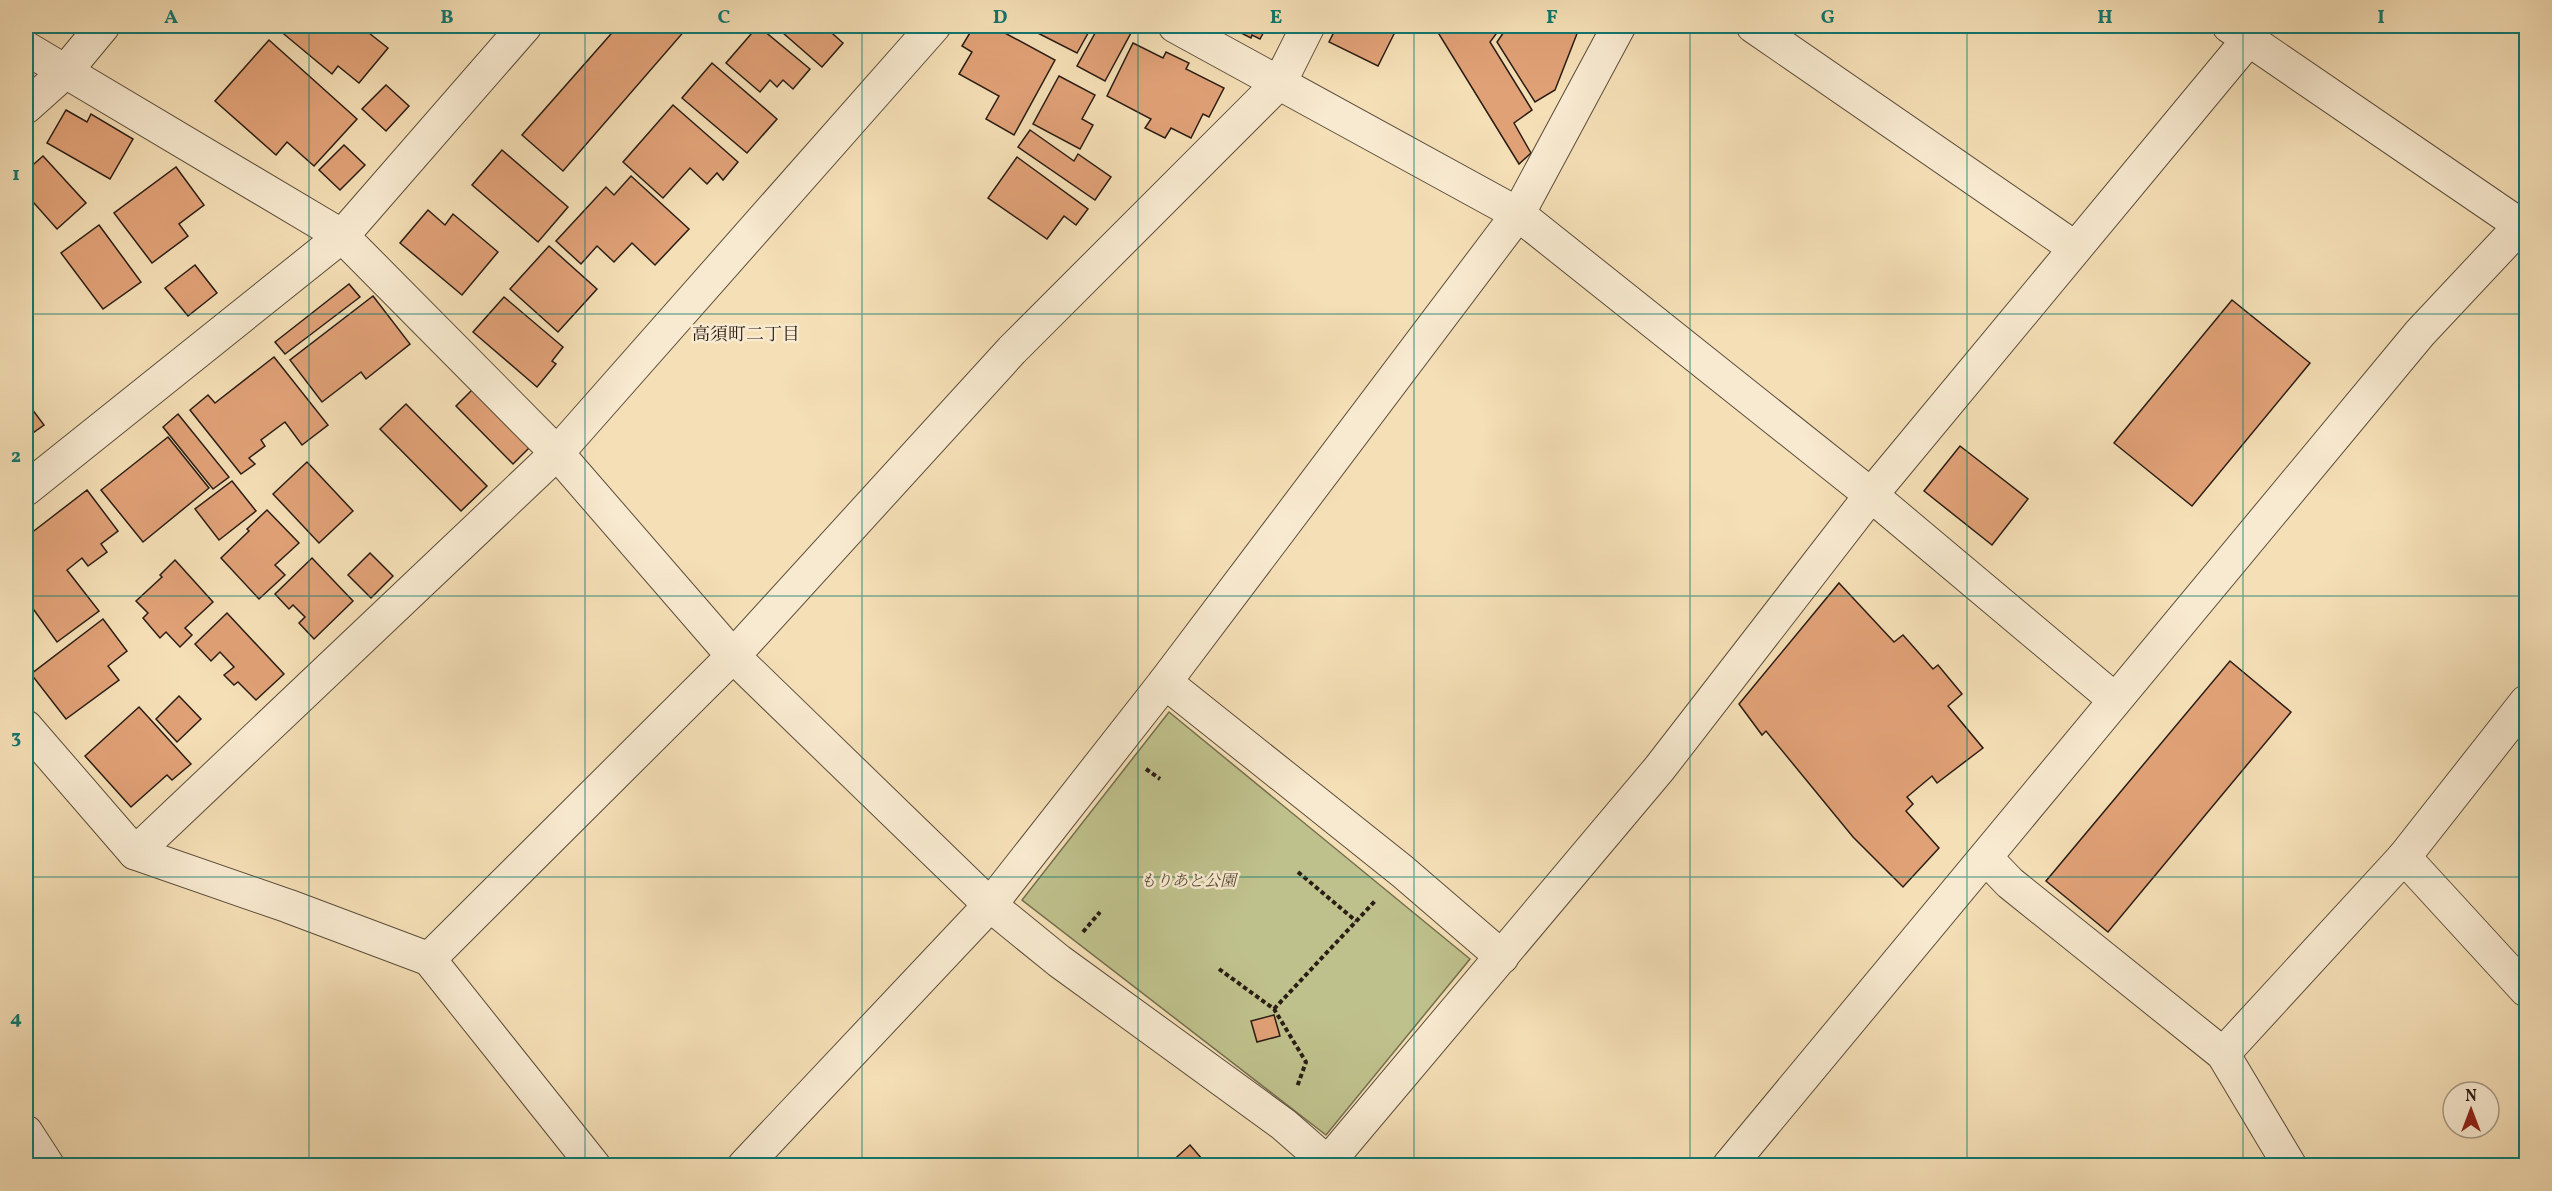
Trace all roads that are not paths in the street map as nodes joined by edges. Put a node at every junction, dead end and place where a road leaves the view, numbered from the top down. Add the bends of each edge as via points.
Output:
1 (104, 26) edge
2 (525, 26) edge
3 (934, 26) edge
4 (1175, 26) edge
5 (1308, 26) edge
6 (1619, 26) edge
7 (1753, 26) edge
8 (2240, 31) edge
9 (26, 48) edge
10 (64, 73) junction
11 (1280, 82) junction
12 (26, 107) edge
13 (1518, 214) junction
14 (2525, 225) edge
15 (342, 236) junction
16 (2075, 248) junction
17 (557, 453) junction
18 (26, 489) edge
19 (1871, 495) junction
20 (733, 656) junction
21 (1166, 682) junction
22 (2114, 699) junction
23 (2526, 702) edge
24 (26, 727) edge
25 (135, 853) junction
26 (2404, 857) junction
27 (1986, 858) junction
28 (990, 905) junction
29 (1502, 957) junction
30 (429, 959) junction
31 (2526, 990) edge
32 (2223, 1054) junction
33 (26, 1132) edge
34 (1328, 1165) edge
35 (48, 1166) edge
36 (594, 1166) edge
37 (744, 1166) edge
38 (1729, 1166) edge
39 (2290, 1166) edge

1 - 10 street
2 - 15 street
3 - 17 street
4 - 11 street
5 - 11 street
6 - 13 street
7 - 16 street
8 - 14 street
8 - 16 street
9 - 10 street
10 - 12 street
10 - 15 street
11 - 13 street
11 - 20 street via 1012,350
13 - 19 street
13 - 21 street
14 - 22 street via 2420,333
15 - 17 street
15 - 18 street
16 - 19 street
17 - 20 street
17 - 25 street
19 - 22 street
19 - 29 street via 1659,769
20 - 28 street
20 - 30 street
21 - 28 street
21 - 29 street via 1402,871
22 - 27 street
23 - 26 street
24 - 25 street
25 - 30 street
26 - 31 street
26 - 32 street
27 - 32 street via 2010,883
27 - 38 street
28 - 34 street via 1059,961 1282,1124
28 - 37 street
29 - 34 street
30 - 36 street
32 - 39 street
33 - 35 street

